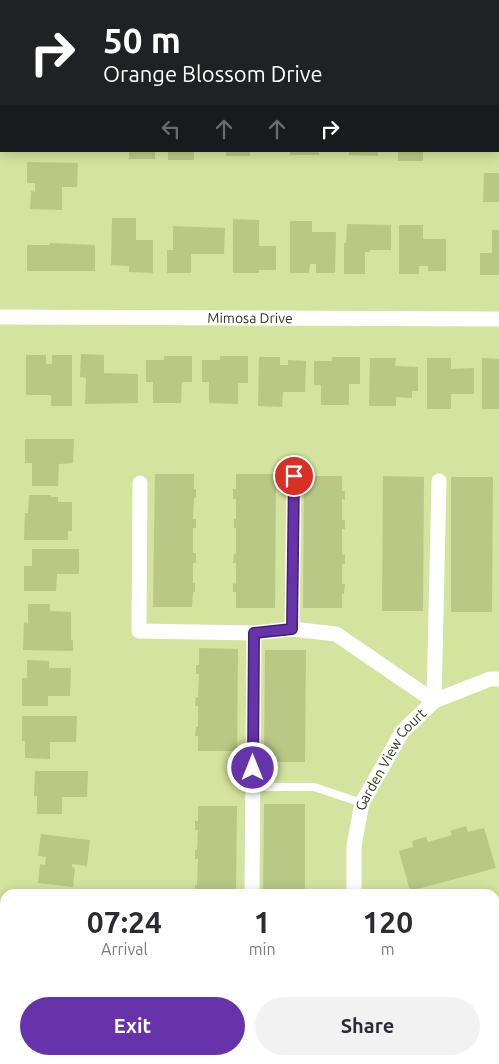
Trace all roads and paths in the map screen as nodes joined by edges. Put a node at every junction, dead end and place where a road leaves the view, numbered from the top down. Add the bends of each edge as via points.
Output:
1 (0, 317) edge
2 (499, 319) edge
3 (294, 476) dead end
4 (439, 481) dead end
5 (140, 483) dead end
6 (292, 629) junction
7 (254, 633) junction
8 (499, 679) edge
9 (434, 701) junction
10 (253, 787) junction
11 (362, 803) junction
12 (252, 889) edge
13 (354, 889) edge

1 - 2 street, Mimosa Drive
3 - 6 street
4 - 9 street
5 - 7 street via 139,631
6 - 7 street
6 - 9 street via 336,634
7 - 10 street
8 - 9 street, Garden View Court via 490,678
9 - 11 street, Garden View Court via 402,732
10 - 11 lane via 314,787
10 - 12 street
11 - 13 street, Garden View Court via 354,846

